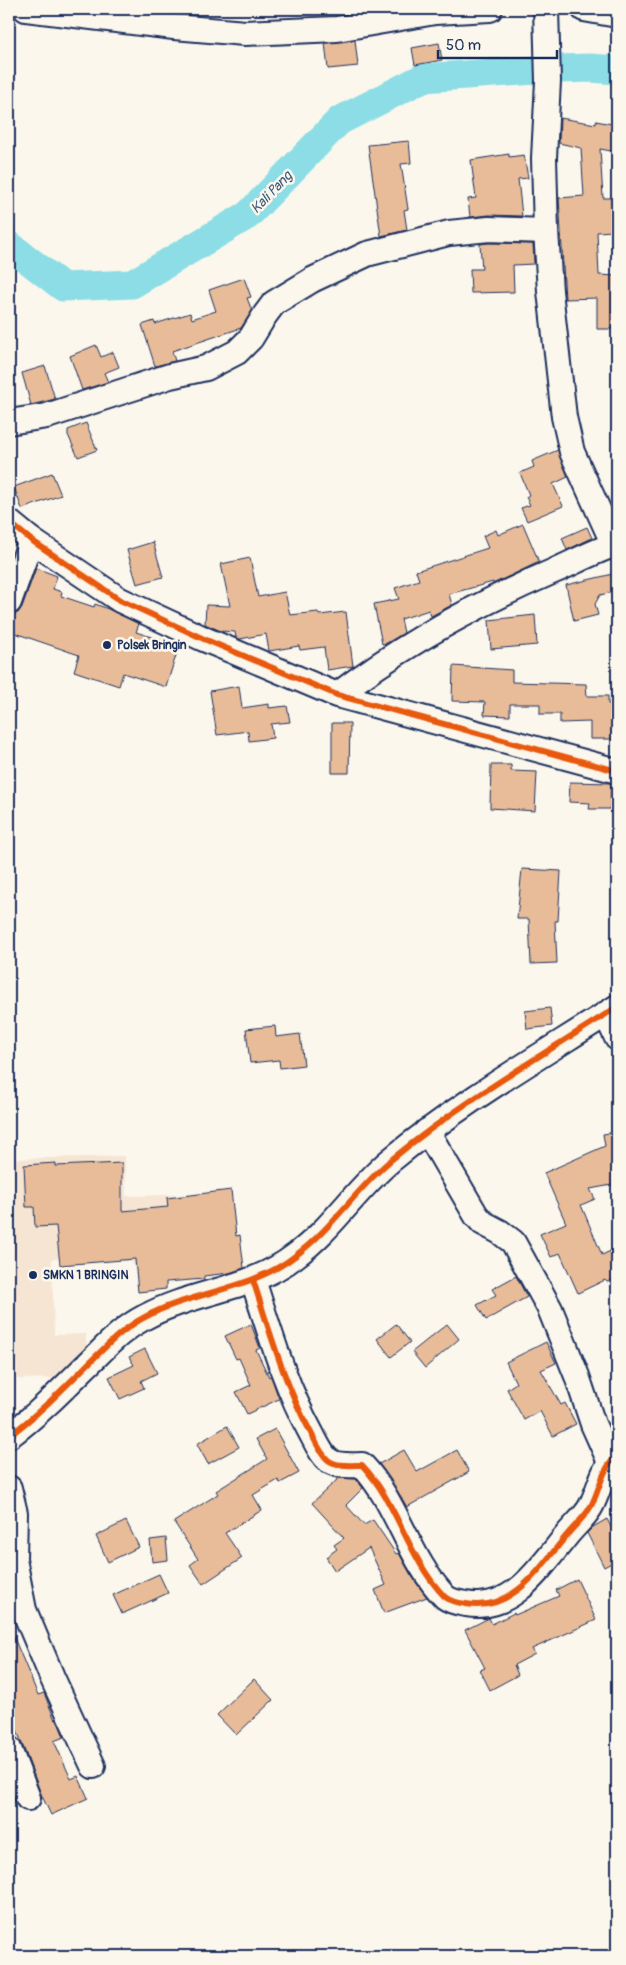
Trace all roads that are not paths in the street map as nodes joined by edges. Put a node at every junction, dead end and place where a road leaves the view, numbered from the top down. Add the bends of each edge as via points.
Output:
1 (26, 9) edge
2 (490, 9) edge
3 (546, 9) edge
4 (584, 9) edge
5 (435, 10) edge
6 (617, 15) edge
7 (546, 231) junction
8 (9, 422) edge
9 (9, 522) edge
10 (31, 540) junction
11 (615, 545) edge
12 (9, 602) edge
13 (337, 695) junction
14 (617, 771) edge
15 (612, 1011) edge
16 (617, 1038) edge
17 (428, 1131) junction
18 (253, 1280) junction
19 (9, 1436) edge
20 (614, 1459) edge
21 (9, 1488) edge
22 (9, 1749) edge
23 (94, 1766) dead end
24 (28, 1798) dead end

1 - 5 street via 245,33 337,28
2 - 5 street
3 - 7 street
4 - 6 street
7 - 8 street via 489,229 449,233 368,254 312,280 274,303 251,338 237,352 206,368 170,376 47,416
7 - 11 street via 564,417 572,452
9 - 10 street
10 - 12 street
10 - 13 street via 120,600
11 - 13 street via 510,590 455,618 398,652
13 - 14 street
15 - 16 street
15 - 17 street
17 - 18 street via 390,1161 296,1256
17 - 20 street via 476,1215 507,1237 520,1253 550,1310 593,1424
18 - 19 street via 184,1299 146,1316 119,1333
18 - 20 street via 275,1352 298,1409 322,1452 329,1461 338,1464 362,1465 374,1478 415,1554 446,1598 474,1606 510,1596 526,1585 590,1507
21 - 23 street via 15,1513 14,1560 24,1610
22 - 24 street

